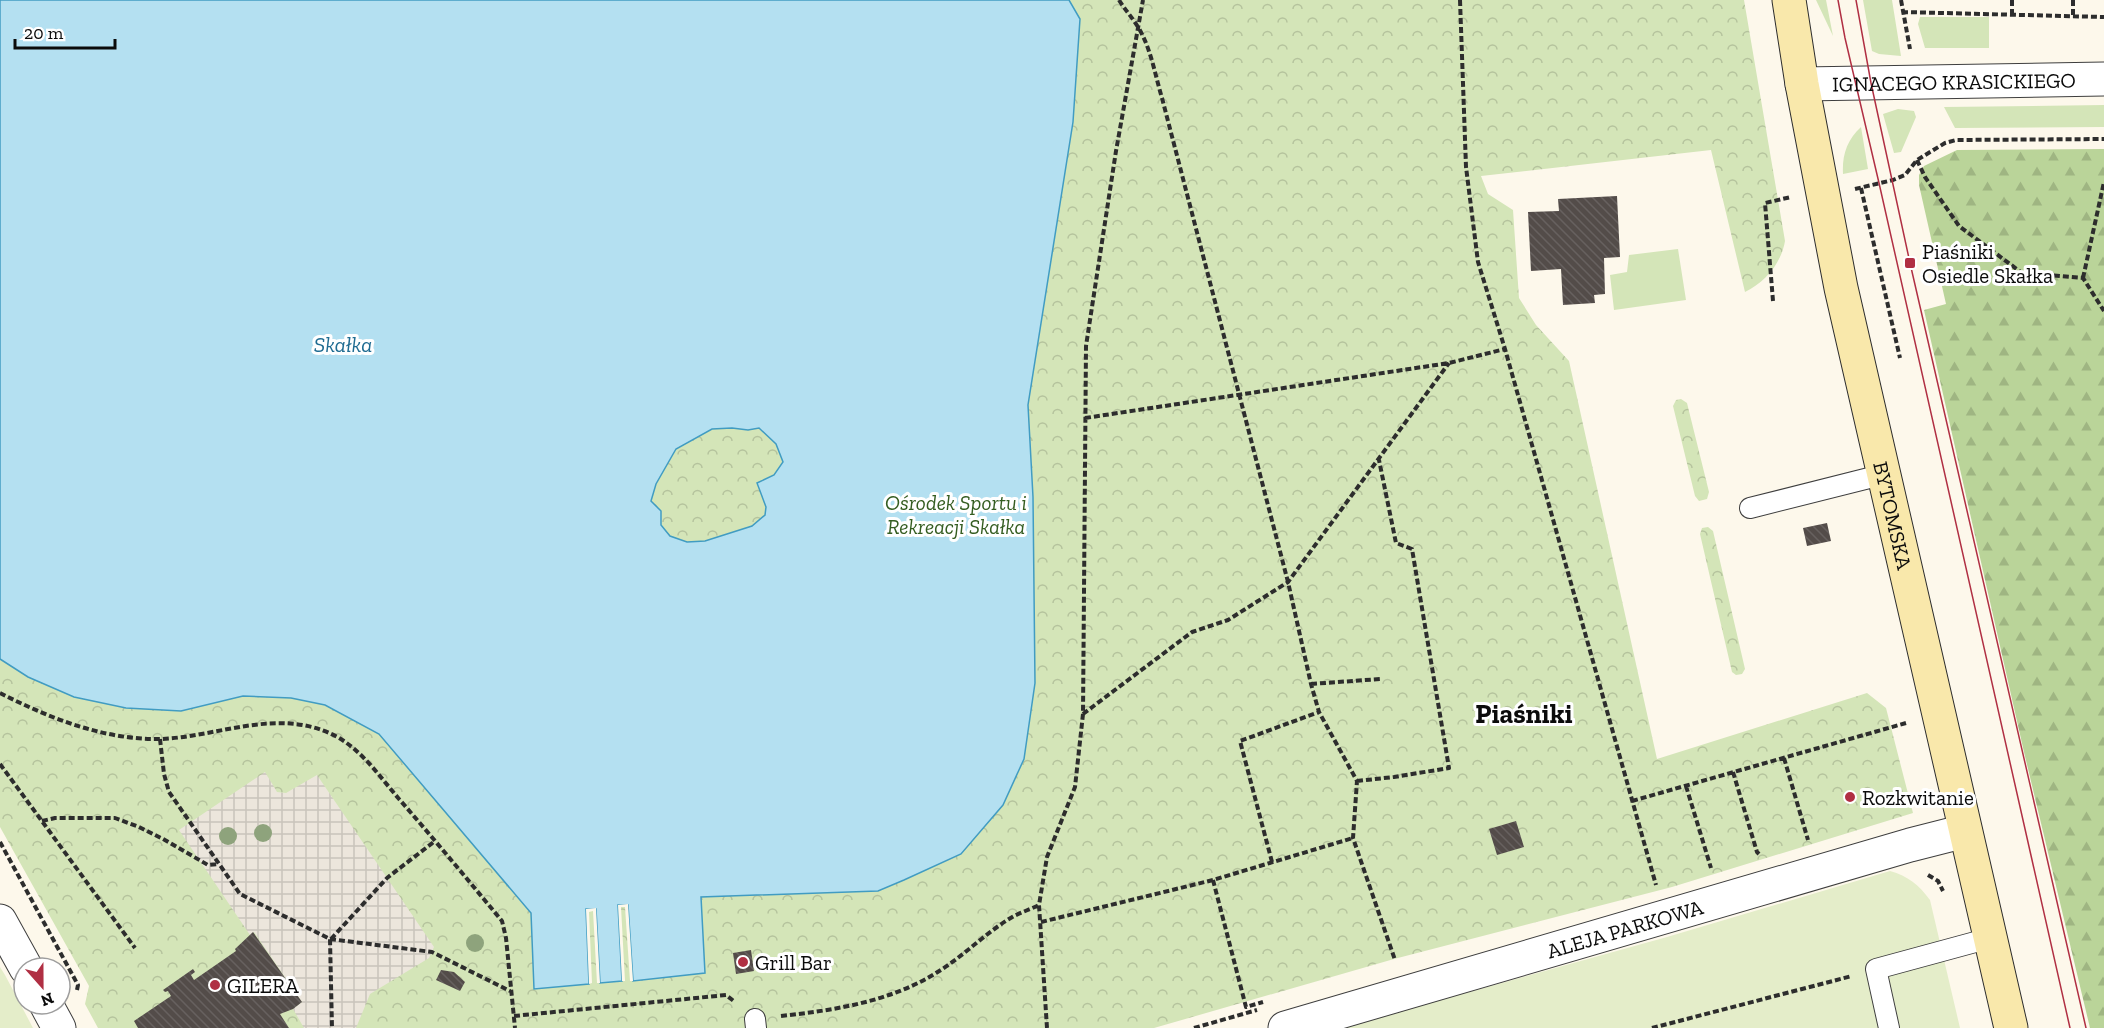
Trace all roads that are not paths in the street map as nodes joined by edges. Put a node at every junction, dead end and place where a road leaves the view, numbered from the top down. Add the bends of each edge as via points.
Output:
1 (1789, 0) edge
2 (2104, 79) edge
3 (1802, 84) junction
4 (1885, 474) junction
5 (1750, 508) dead end
6 (1965, 831) junction
7 (0, 921) edge
8 (1990, 938) junction
9 (19, 956) edge
10 (1284, 1028) edge
11 (1889, 1028) edge
12 (2011, 1028) edge

1 - 3 main road, BYTOMSKA
2 - 3 street, IGNACEGO KRASICKIEGO
3 - 4 main road, BYTOMSKA via 1841,288
4 - 5 lane
4 - 6 main road, BYTOMSKA
6 - 8 main road, BYTOMSKA
6 - 10 street, ALEJA PARKOWA
7 - 9 street
8 - 11 lane via 1876,969
8 - 12 main road, BYTOMSKA

